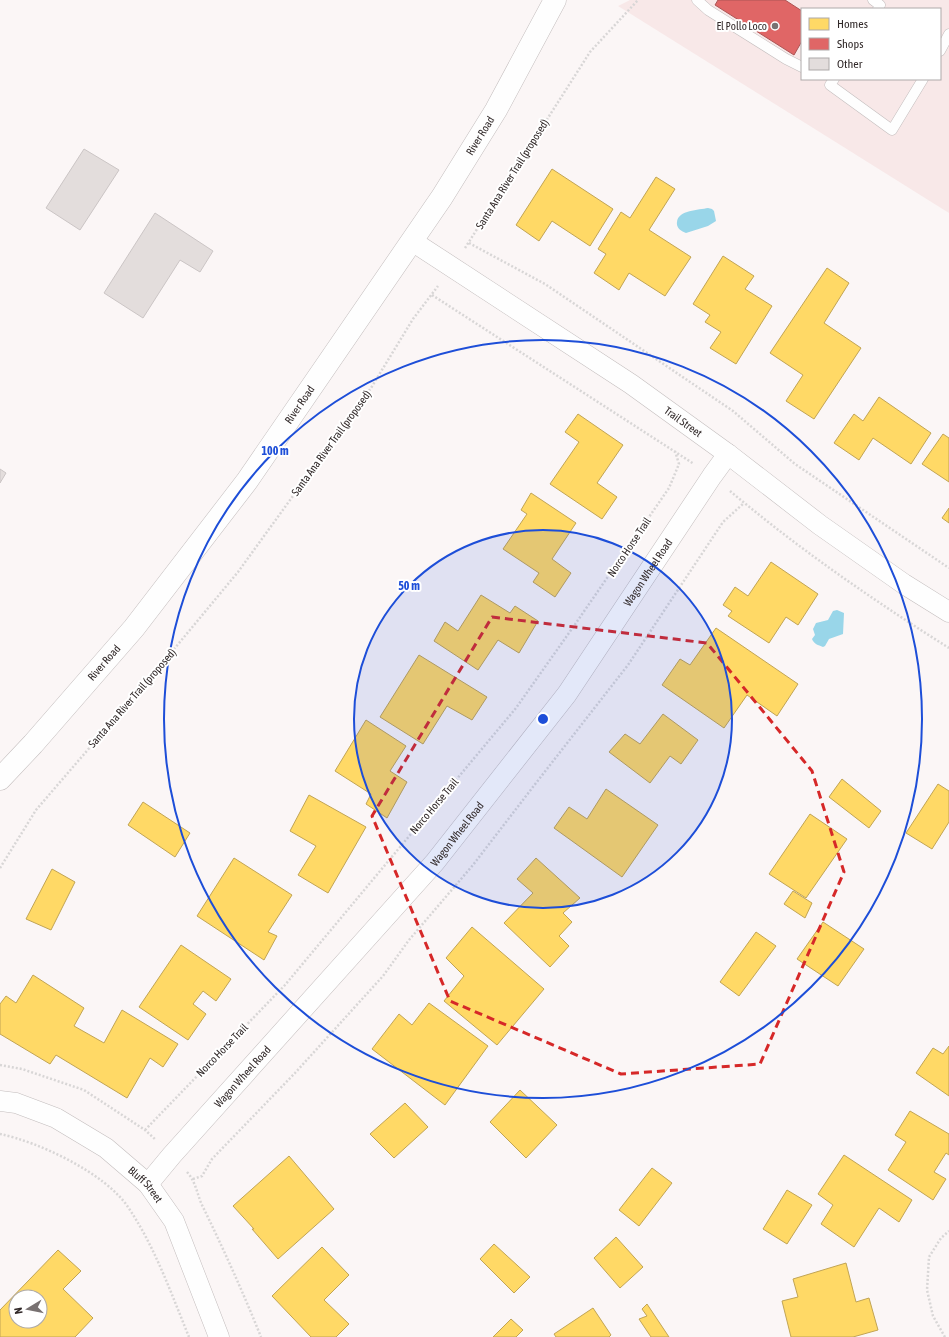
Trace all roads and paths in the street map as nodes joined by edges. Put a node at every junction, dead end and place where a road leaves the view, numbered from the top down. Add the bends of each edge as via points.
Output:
1 (555, 0) edge
2 (638, 0) edge
3 (697, 0) edge
4 (949, 34) edge
5 (941, 49) edge
6 (801, 66) edge
7 (922, 80) edge
8 (832, 82) edge
9 (412, 241) junction
10 (469, 243) junction
11 (452, 267) junction
12 (675, 451) dead end
13 (728, 454) junction
14 (949, 568) edge
15 (949, 612) edge
16 (0, 779) edge
17 (0, 868) edge
18 (0, 1101) edge
19 (145, 1130) dead end
20 (0, 1134) edge
21 (148, 1184) junction
22 (949, 1231) edge
23 (189, 1337) edge
24 (219, 1337) edge
25 (945, 1337) edge

1 - 9 main road, River Road via 496,110
2 - 10 path, Santa Ana River Trail (proposed) via 590,52
3 - 6 lane via 708,10
4 - 5 lane
7 - 8 lane via 892,130
9 - 11 street, Trail Street
9 - 16 main road, River Road via 252,475 194,551 134,628
10 - 11 path, Santa Ana River Trail (proposed)
10 - 14 path via 545,284 584,310 733,412 795,464
11 - 13 street, Trail Street via 631,384
11 - 17 path, Santa Ana River Trail (proposed) via 413,320 371,388 238,572 36,810
12 - 19 path, Norco Horse Trail via 679,464 669,488 516,708 285,985
13 - 15 street, Trail Street via 826,529
13 - 21 street, Wagon Wheel Road via 567,694 435,862
18 - 21 street, Bluff Street via 16,1103 56,1118 106,1148
20 - 23 path via 49,1150 83,1167 109,1187 127,1206 154,1253
21 - 24 street, Bluff Street via 174,1222
22 - 25 path via 941,1238 929,1257 927,1290 932,1316

